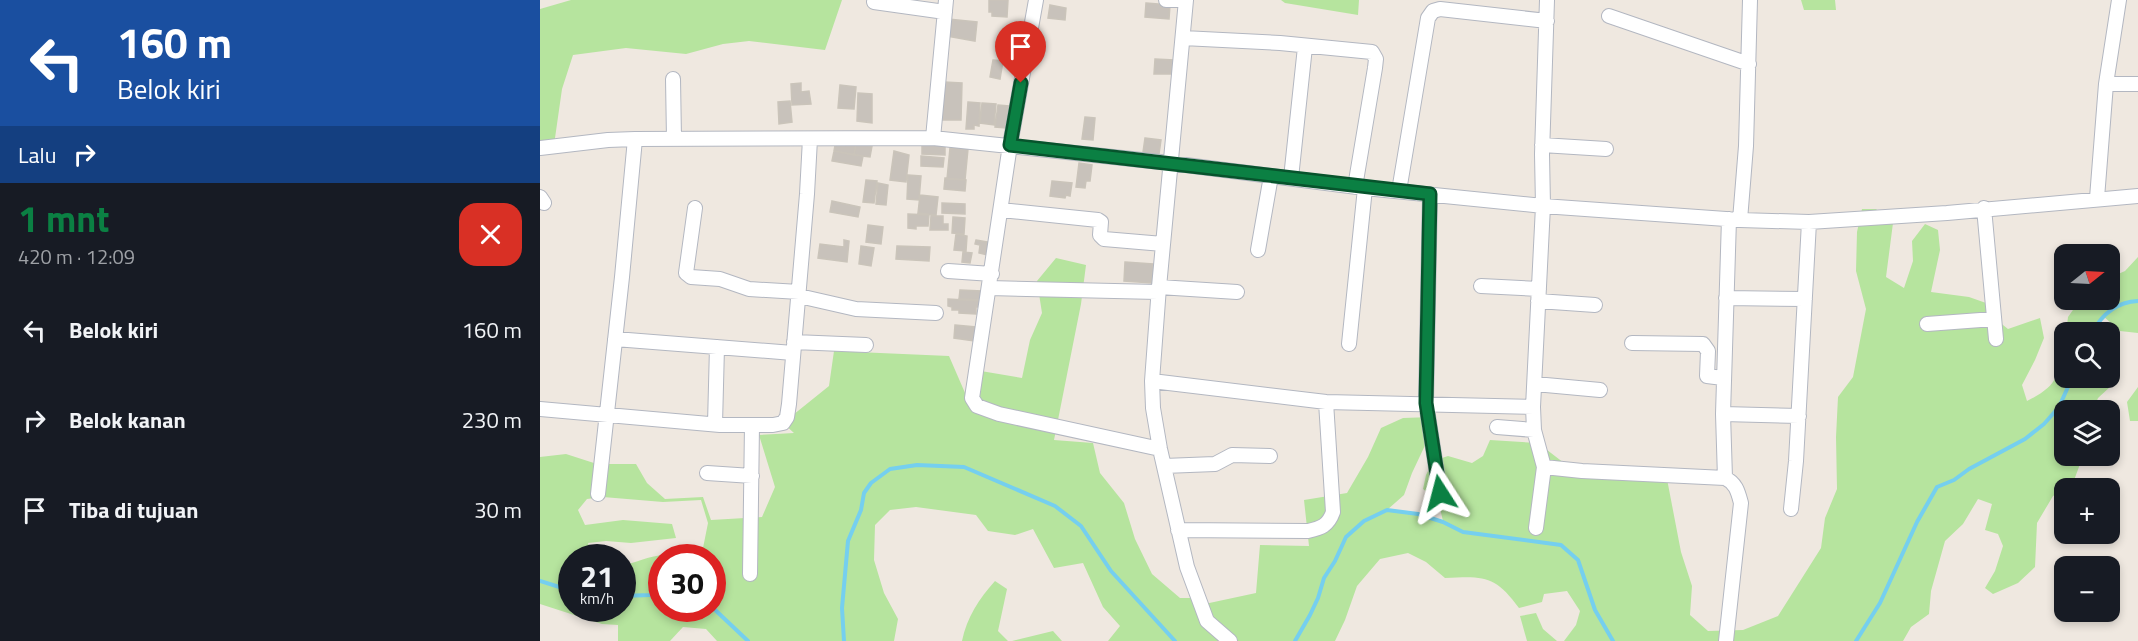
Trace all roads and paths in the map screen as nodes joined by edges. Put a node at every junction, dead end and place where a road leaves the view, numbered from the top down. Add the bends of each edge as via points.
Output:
1 (1036, 0) edge
2 (1166, 0) edge
3 (1186, 0) edge
4 (1547, 0) edge
5 (1750, 0) edge
6 (2119, 0) edge
7 (874, 2) dead end
8 (946, 6) edge
9 (1609, 16) dead end
10 (1547, 21) junction
11 (1183, 38) junction
12 (1305, 47) junction
13 (1749, 64) junction
14 (673, 79) dead end
15 (2106, 84) junction
16 (2138, 84) edge
17 (933, 138) junction
18 (635, 139) junction
19 (674, 139) junction
20 (810, 139) junction
21 (1010, 145) junction
22 (1542, 145) junction
23 (540, 148) edge
24 (1606, 149) dead end
25 (1170, 163) junction
26 (1271, 176) junction
27 (1291, 178) junction
28 (1360, 188) junction
29 (1399, 191) junction
30 (1430, 194) junction
31 (2138, 196) edge
32 (2097, 198) junction
33 (1543, 206) junction
34 (695, 208) dead end
35 (1984, 208) junction
36 (1001, 210) junction
37 (1735, 219) junction
38 (1809, 222) junction
39 (1163, 244) junction
40 (1258, 250) dead end
41 (948, 271) dead end
42 (991, 281) junction
43 (1481, 286) dead end
44 (1158, 289) junction
45 (1237, 292) dead end
46 (799, 294) junction
47 (1539, 295) junction
48 (1726, 298) junction
49 (1805, 299) junction
50 (1595, 305) dead end
51 (936, 314) dead end
52 (1994, 320) junction
53 (1927, 324) dead end
54 (615, 339) junction
55 (1996, 339) dead end
56 (1632, 343) dead end
57 (1348, 344) dead end
58 (866, 345) dead end
59 (717, 347) junction
60 (794, 347) junction
61 (1723, 378) junction
62 (1152, 381) junction
63 (1535, 384) junction
64 (1600, 390) dead end
65 (1326, 402) junction
66 (1426, 403) junction
67 (1533, 406) junction
68 (540, 409) edge
69 (1723, 414) junction
70 (1799, 416) junction
71 (608, 417) junction
72 (715, 424) junction
73 (753, 425) junction
74 (1497, 427) dead end
75 (1534, 430) junction
76 (1160, 449) junction
77 (1270, 456) dead end
78 (1164, 466) junction
79 (1544, 467) junction
80 (707, 473) dead end
81 (752, 476) junction
82 (1725, 478) junction
83 (1440, 493) dead end
84 (598, 494) dead end
85 (1791, 508) dead end
86 (1536, 528) dead end
87 (1178, 530) junction
88 (750, 574) dead end
89 (1230, 641) edge
90 (1726, 641) edge

1 - 21 street
2 - 3 street
3 - 11 street
4 - 10 street
5 - 13 street
6 - 15 street
7 - 8 street
8 - 17 street
9 - 13 street
10 - 22 street
10 - 29 street via 1432,11
11 - 12 street
11 - 25 street
12 - 27 street
12 - 28 street via 1363,50 1372,52 1376,59
13 - 37 street
14 - 19 street
15 - 16 street
15 - 32 street
17 - 20 street
17 - 21 street
18 - 19 street
18 - 23 street
18 - 54 street
19 - 20 street
20 - 46 street
21 - 25 street
21 - 36 street
22 - 24 street
22 - 33 street
25 - 26 street
25 - 39 street
26 - 27 street
26 - 40 street
27 - 28 street
28 - 29 street
28 - 57 street
29 - 30 street
30 - 33 street
30 - 66 street
31 - 32 street
32 - 35 street
33 - 37 street
33 - 47 street
34 - 46 street via 686,273 749,289
35 - 38 street
35 - 52 street
36 - 39 street via 1098,220 1104,239
36 - 42 street
37 - 38 street
37 - 48 street
38 - 49 street
39 - 44 street
41 - 42 street
42 - 44 street
42 - 76 street via 972,388 977,406 1061,429
43 - 47 street
44 - 45 street
44 - 62 street
46 - 51 street via 856,309
46 - 60 street
47 - 50 street
47 - 63 street
48 - 49 street
48 - 61 street
49 - 70 street
52 - 53 street
52 - 55 street
54 - 59 street
54 - 71 street
56 - 61 street via 1703,344 1708,351 1707,376
58 - 60 street
59 - 60 street
59 - 72 street
60 - 73 street via 787,417 783,423
61 - 69 street
62 - 65 street
62 - 76 street
63 - 64 street
63 - 67 street
65 - 66 street
65 - 87 street via 1333,512 1329,522 1308,531
66 - 67 street
66 - 83 street
67 - 75 street
68 - 71 street
69 - 70 street
69 - 82 street
70 - 85 street
71 - 72 street
71 - 84 street
72 - 73 street
73 - 81 street
74 - 75 street
75 - 79 street
76 - 78 street
77 - 78 street via 1232,455 1215,464
78 - 87 street
79 - 82 street
79 - 86 street
80 - 81 street
81 - 88 street
82 - 90 street via 1735,484 1741,503
87 - 89 street via 1207,621

